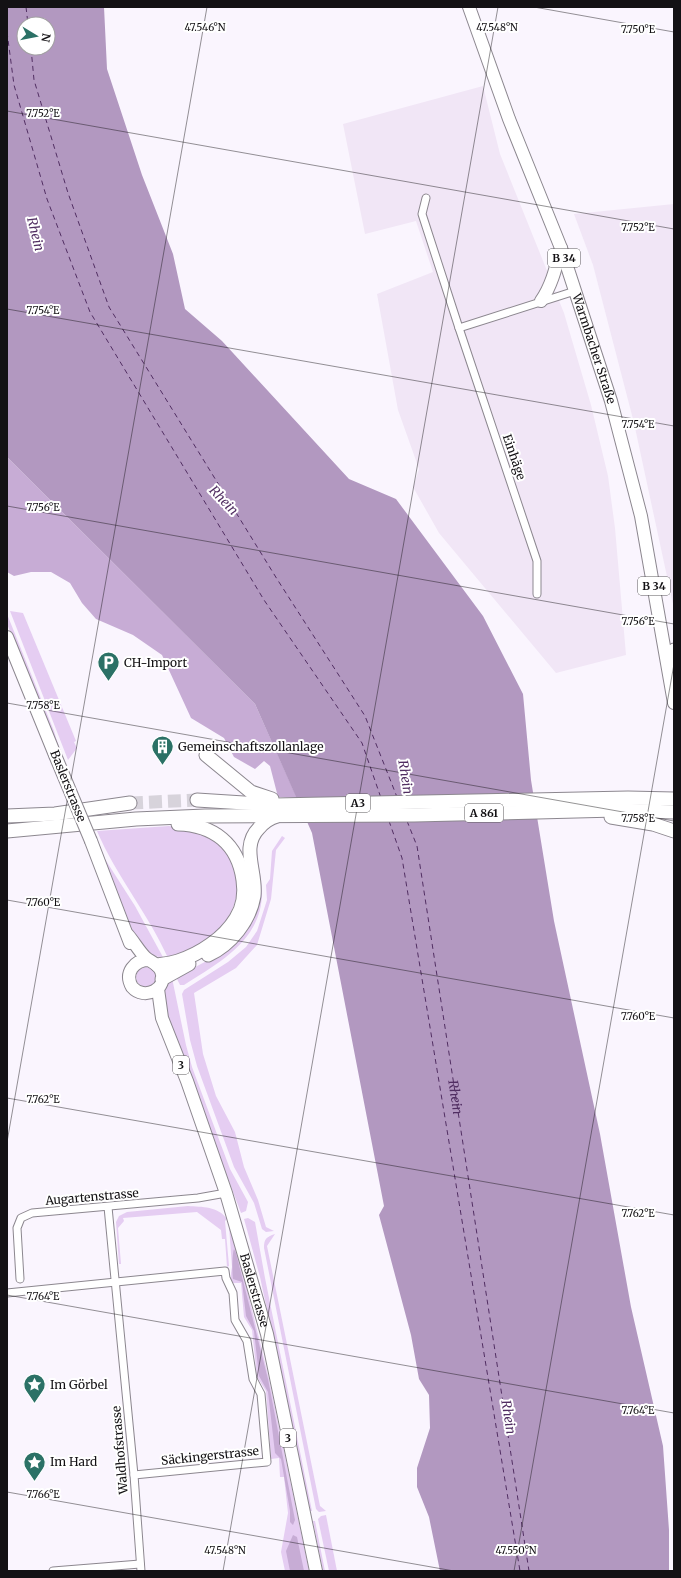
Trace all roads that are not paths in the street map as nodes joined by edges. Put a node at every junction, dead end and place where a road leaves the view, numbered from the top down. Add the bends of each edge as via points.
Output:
1 (469, 7) edge
2 (426, 198) dead end
3 (561, 248) junction
4 (575, 291) junction
5 (541, 301) junction
6 (459, 328) junction
7 (537, 594) dead end
8 (7, 637) edge
9 (672, 656) edge
10 (674, 703) edge
11 (206, 755) dead end
12 (674, 799) edge
13 (197, 800) tunnel mouth
14 (411, 802) joint
15 (130, 803) tunnel mouth
16 (553, 806) junction
17 (275, 807) junction
18 (616, 810) junction
19 (581, 811) junction
20 (656, 812) junction
21 (674, 812) edge
22 (414, 815) joint
23 (7, 816) edge
24 (674, 816) edge
25 (99, 824) junction
26 (674, 825) edge
27 (7, 831) edge
28 (674, 831) edge
29 (128, 935) junction
30 (153, 962) junction
31 (135, 964) junction
32 (160, 984) junction
33 (142, 994) junction
34 (162, 1018) junction
35 (226, 1192) junction
36 (108, 1207) junction
37 (20, 1279) dead end
38 (115, 1281) junction
39 (7, 1293) edge
40 (134, 1475) junction
41 (140, 1567) edge
42 (53, 1571) edge
43 (316, 1571) edge

1 - 3 main road, Warmbacher Straße / B 34 via 509,119
2 - 6 street, Einhäge via 422,214
3 - 4 main road, Warmbacher Straße / B 34
3 - 5 main road via 553,278
4 - 5 street
4 - 9 main road, Warmbacher Straße / B 34 via 611,402 641,516
5 - 6 street
6 - 7 street, Einhäge via 537,561
8 - 29 main road, Baslerstrasse, bridge
9 - 10 main road, Warmbacher Straße / B 34
11 - 17 highway via 251,792
12 - 16 highway, A 861
13 - 17 highway, A3
14 - 16 highway, A 861
14 - 17 highway, A3
15 - 23 highway via 55,814
16 - 19 highway, A 861
16 - 22 highway, A 861
17 - 22 highway, A3
17 - 25 highway, A3 via 204,816
17 - 32 highway via 252,836 250,858 254,895 251,907 240,927 233,937 214,953 175,970
18 - 19 highway, A 861
18 - 20 highway, A 861
18 - 26 highway
19 - 28 highway via 653,824
20 - 21 highway, A 861
20 - 24 highway
25 - 27 highway, A3
25 - 30 highway via 200,826 222,838 229,845 242,870 243,898 231,926 205,948 178,962
29 - 30 main road, Baslerstrasse
29 - 31 main road, Baslerstrasse
30 - 31 main road via 144,960
30 - 32 main road via 160,969
31 - 33 main road via 129,973 130,983 134,990
32 - 33 main road via 153,992
32 - 34 main road, Baslerstrasse / 3
33 - 34 main road, Baslerstrasse / 3
34 - 35 main road, Baslerstrasse / 3
35 - 36 street, Augartenstrasse via 198,1198
35 - 43 main road, Baslerstrasse / 3 via 267,1334
36 - 37 street, Augartenstrasse via 32,1213 21,1218 17,1228
36 - 38 street, Waldhofstrasse
38 - 39 street
38 - 40 street, Waldhofstrasse
38 - 40 street, Säckingerstrasse via 225,1271 233,1293 235,1320 247,1341 253,1379 262,1394 267,1462
40 - 41 street, Waldhofstrasse
41 - 42 street

